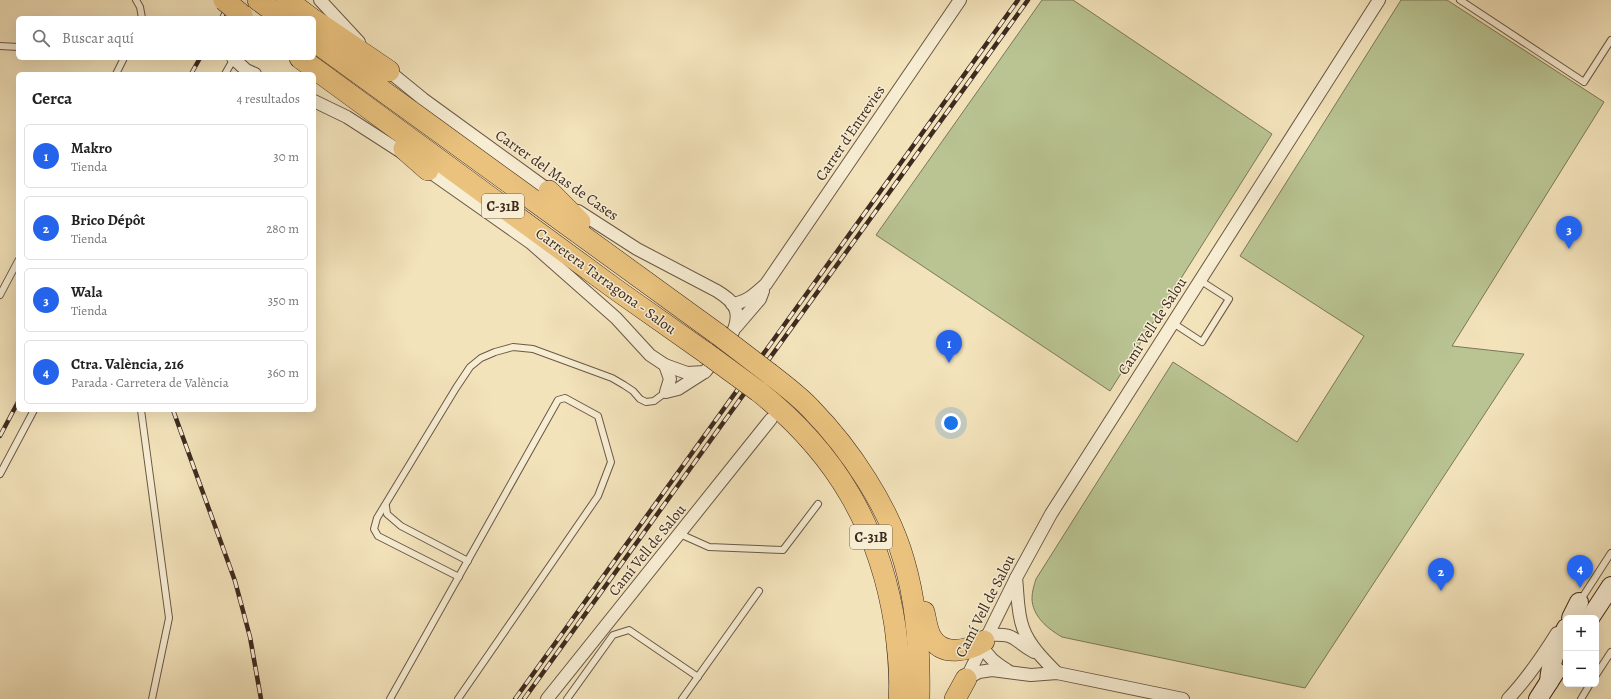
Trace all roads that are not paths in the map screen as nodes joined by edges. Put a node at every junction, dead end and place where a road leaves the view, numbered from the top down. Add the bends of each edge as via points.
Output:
1 (136, 0) edge
2 (224, 0) edge
3 (258, 0) edge
4 (287, 0) edge
5 (320, 0) edge
6 (1380, 0) edge
7 (1460, 0) edge
8 (959, 1) edge
9 (241, 13) edge
10 (142, 16) edge
11 (280, 16) edge
12 (308, 16) edge
13 (316, 21) edge
14 (1611, 40) edge
15 (316, 41) edge
16 (0, 46) edge
17 (16, 47) edge
18 (123, 60) edge
19 (232, 60) edge
20 (234, 60) edge
21 (303, 60) edge
22 (389, 71) junction
23 (117, 72) edge
24 (226, 72) edge
25 (250, 72) edge
26 (342, 88) junction
27 (316, 103) edge
28 (428, 170) junction
29 (549, 191) junction
30 (531, 243) junction
31 (16, 265) edge
32 (1201, 280) junction
33 (648, 284) junction
34 (766, 284) junction
35 (618, 291) junction
36 (0, 295) edge
37 (732, 304) junction
38 (1173, 323) junction
39 (727, 331) junction
40 (706, 363) junction
41 (665, 366) junction
42 (666, 392) junction
43 (767, 405) junction
44 (33, 412) edge
45 (141, 412) edge
46 (0, 474) edge
47 (818, 504) dead end
48 (386, 506) junction
49 (680, 534) junction
50 (1611, 553) edge
51 (904, 560) junction
52 (468, 562) junction
53 (459, 577) junction
54 (1016, 578) junction
55 (1611, 586) edge
56 (759, 591) dead end
57 (1611, 607) edge
58 (1575, 610) edge
59 (1592, 615) edge
60 (1563, 623) edge
61 (1599, 625) edge
62 (1563, 634) edge
63 (984, 641) junction
64 (1611, 652) edge
65 (1040, 656) junction
66 (1563, 662) edge
67 (1599, 670) edge
68 (1010, 671) junction
69 (1057, 673) junction
70 (698, 677) junction
71 (966, 679) junction
72 (1563, 679) edge
73 (1588, 687) edge
74 (1550, 690) edge
75 (152, 699) edge
76 (390, 699) edge
77 (458, 699) edge
78 (547, 699) edge
79 (567, 699) edge
80 (682, 699) edge
81 (899, 699) edge
82 (919, 699) edge
83 (955, 699) edge
84 (1183, 699) edge
85 (1508, 699) edge
86 (1538, 699) edge
87 (1581, 699) edge

1 - 10 lane
2 - 9 highway, bridge
3 - 11 highway
4 - 12 highway
5 - 22 street, Carrer del Mas de Cases / C-31B
6 - 32 street, Camí Vell de Salou
7 - 14 lane via 1584,82
8 - 34 street, Carrer d'Entrevies
13 - 22 highway
15 - 33 highway, Carretera Tarragona - Salou / C-31B
16 - 17 lane
18 - 23 lane
19 - 24 lane
20 - 25 street
21 - 26 highway, Carretera Tarragona - Salou / C-31B
22 - 29 street, Carrer del Mas de Cases / C-31B
26 - 28 highway via 384,131
26 - 35 highway, Carretera Tarragona - Salou / C-31B
27 - 28 street, C-31B via 347,117
28 - 30 street, C-31B
29 - 33 highway
29 - 37 street, Carrer del Mas de Cases / C-31B via 637,249 717,291
30 - 35 highway
30 - 41 street, C-31B via 616,318 650,355
31 - 36 lane
32 - 38 street, Camí Vell de Salou
32 - 38 lane via 1229,299 1202,342
33 - 39 highway, Carretera Tarragona - Salou / C-31B
34 - 37 street, Carrer d'Entrevies via 742,303
34 - 39 street, Carrer d'Entrevies via 760,299
35 - 40 highway, Carretera Tarragona - Salou / C-31B
37 - 39 street via 736,312
38 - 54 street, Camí Vell de Salou via 1051,514
39 - 40 street via 722,351
39 - 51 highway, C-31B, bridge via 770,374 811,409 859,468 889,522
40 - 41 street, C-31B via 688,373
40 - 42 street via 678,389
40 - 43 highway, Carretera Tarragona - Salou / C-31B, bridge
41 - 42 street via 670,379
42 - 48 lane via 654,401 646,402 612,378 533,348 513,347 495,352 481,358 470,368
43 - 49 street, Camí Vell de Salou
43 - 81 highway, Carretera Tarragona - Salou / C-31B via 799,427 819,448 838,474 876,547 892,605 898,649
44 - 46 lane
45 - 75 lane via 169,618
47 - 49 lane via 783,550 709,547
48 - 52 lane via 387,514 402,526
48 - 53 lane via 377,518 374,529 378,536
49 - 78 street, Camí Vell de Salou
50 - 58 lane
51 - 63 highway via 919,587 933,640 944,648 960,651 973,648
51 - 82 highway, C-31B via 917,632
52 - 53 lane
52 - 77 lane via 558,400 566,398 598,416 611,462 598,496
53 - 76 lane
54 - 63 street, Camí Vell de Salou
54 - 65 street via 1023,628
55 - 59 main road
56 - 70 lane
57 - 61 main road
60 - 85 street via 1540,660
62 - 74 main road via 1549,671
63 - 65 street via 1005,634 1014,637
63 - 68 street via 986,654 993,662
63 - 71 street, Camí Vell de Salou
64 - 67 lane
65 - 69 street
66 - 74 main road
68 - 69 street via 1031,675
68 - 71 street via 980,672
69 - 84 street
70 - 79 lane via 629,630 613,636
70 - 80 lane
71 - 83 highway
72 - 74 main road
73 - 87 lane
74 - 86 main road

